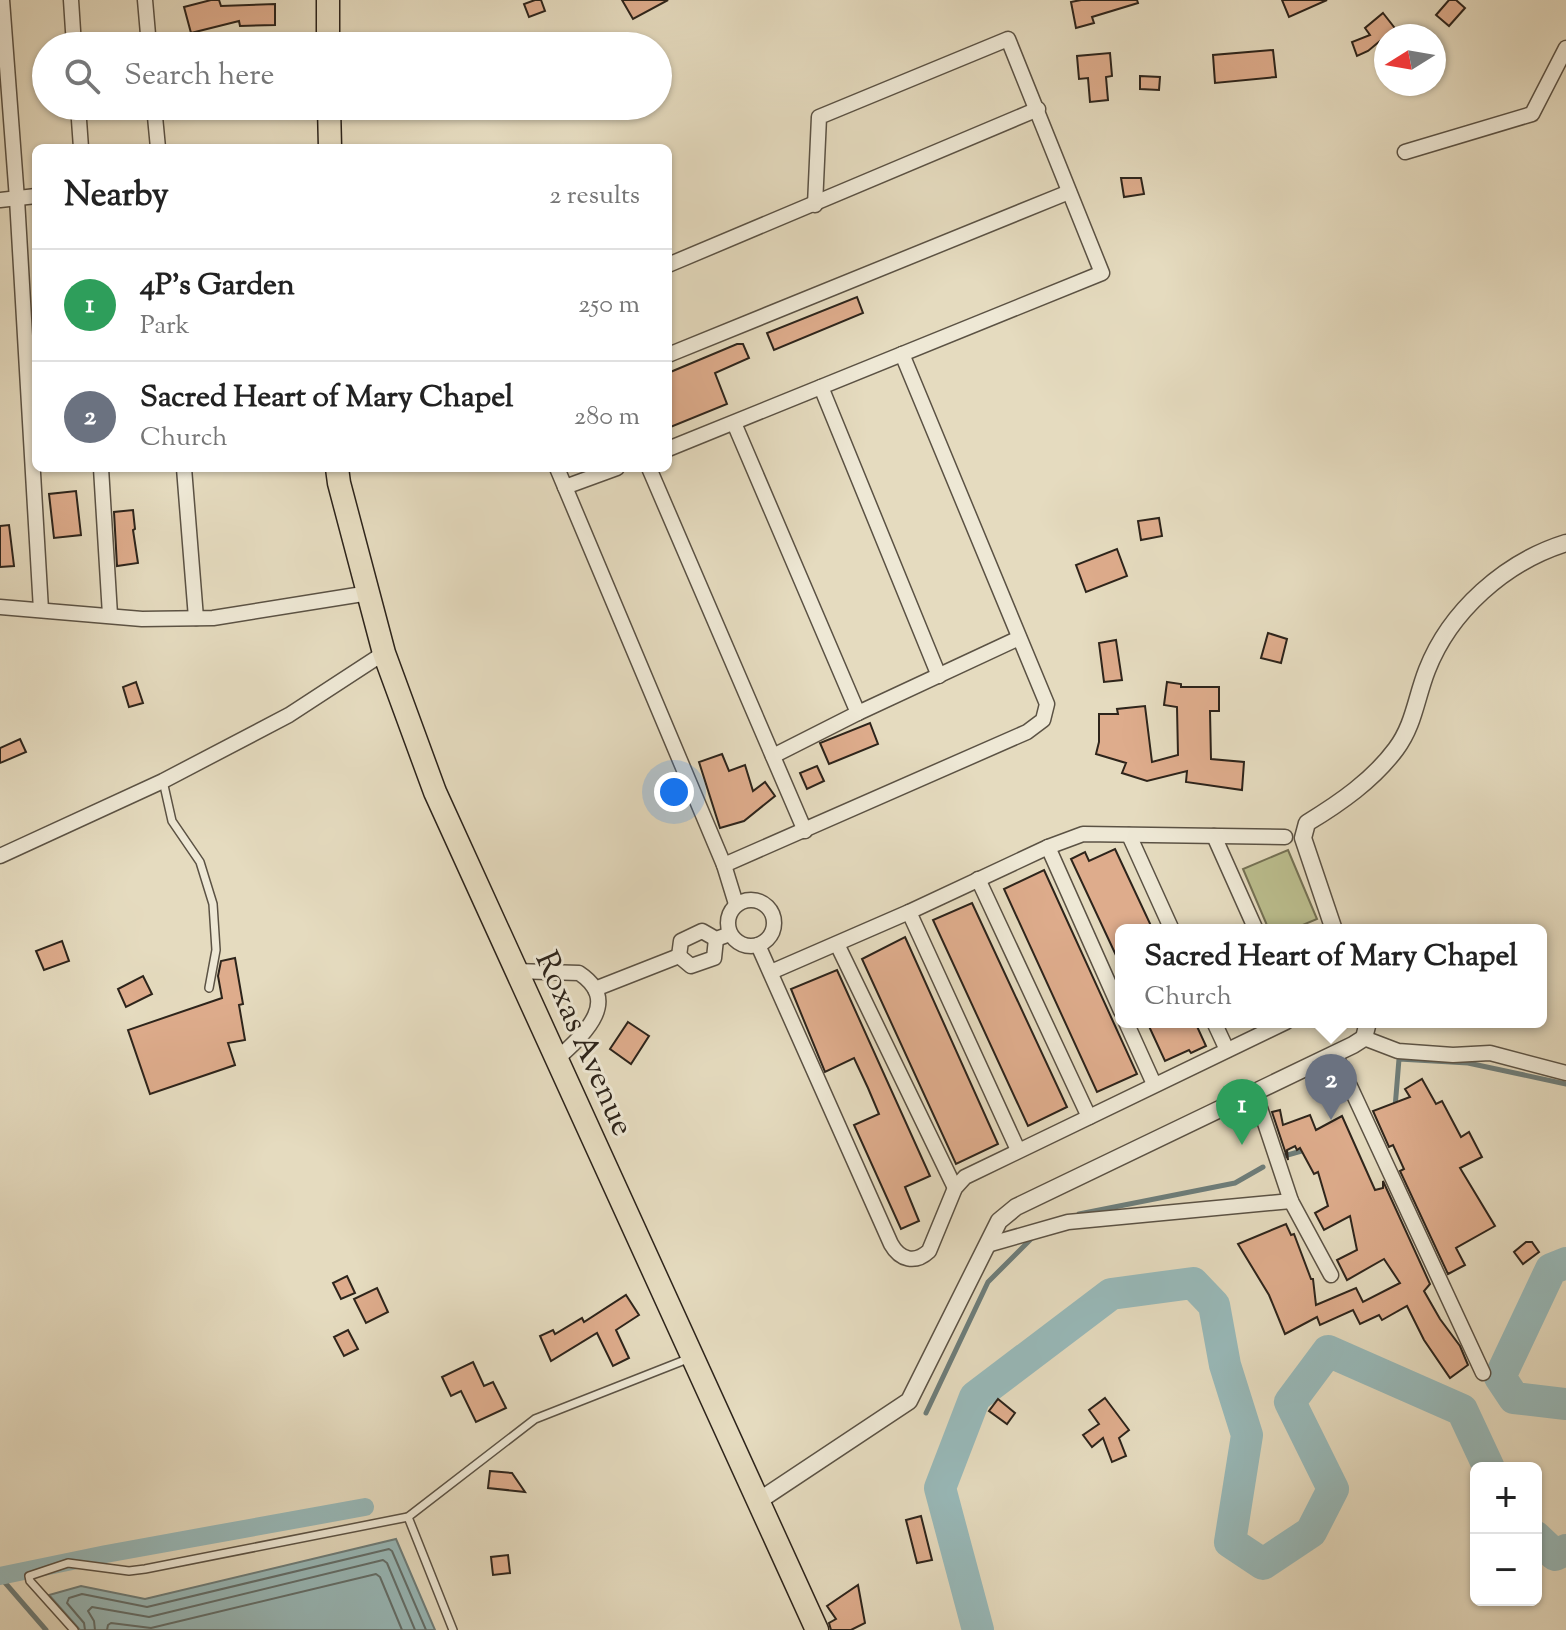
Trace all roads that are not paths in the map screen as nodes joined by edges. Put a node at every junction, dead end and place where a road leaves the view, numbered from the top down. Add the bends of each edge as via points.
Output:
1 (2, 0) edge
2 (71, 0) edge
3 (145, 0) edge
4 (328, 0) edge
5 (73, 32) edge
6 (148, 32) edge
7 (328, 32) edge
8 (1566, 48) edge
9 (1038, 109) junction
10 (79, 120) edge
11 (155, 120) edge
12 (329, 120) edge
13 (81, 144) edge
14 (158, 144) edge
15 (330, 144) edge
16 (1405, 152) dead end
17 (1069, 192) junction
18 (32, 197) edge
19 (17, 199) junction
20 (0, 200) edge
21 (815, 205) junction
22 (672, 263) edge
23 (672, 353) edge
24 (902, 354) junction
25 (821, 387) junction
26 (734, 423) junction
27 (672, 447) edge
28 (32, 456) edge
29 (33, 472) edge
30 (101, 472) edge
31 (184, 472) edge
32 (338, 472) edge
33 (559, 472) edge
34 (606, 472) edge
35 (651, 472) edge
36 (565, 487) junction
37 (1566, 543) edge
38 (369, 593) junction
39 (0, 607) edge
40 (41, 610) junction
41 (110, 615) junction
42 (196, 618) junction
43 (1019, 638) junction
44 (384, 653) junction
45 (939, 676) junction
46 (858, 713) junction
47 (773, 756) junction
48 (163, 781) junction
49 (805, 831) junction
50 (1129, 835) junction
51 (1214, 836) junction
52 (1285, 837) dead end
53 (1048, 847) junction
54 (0, 856) edge
55 (724, 865) junction
56 (978, 879) junction
57 (736, 904) junction
58 (909, 912) junction
59 (1169, 924) edge
60 (1253, 924) edge
61 (1332, 924) edge
62 (723, 936) junction
63 (837, 944) junction
64 (758, 945) junction
65 (679, 956) junction
66 (515, 971) junction
67 (771, 972) junction
68 (209, 988) dead end
69 (595, 989) junction
70 (1115, 998) edge
71 (1129, 1028) edge
72 (1217, 1028) edge
73 (1273, 1028) edge
74 (1366, 1030) edge
75 (1227, 1050) junction
76 (1335, 1054) junction
77 (555, 1061) junction
78 (1566, 1073) edge
79 (1154, 1084) junction
80 (1255, 1093) junction
81 (1089, 1117) junction
82 (1018, 1150) junction
83 (955, 1188) junction
84 (1291, 1201) junction
85 (987, 1245) junction
86 (1331, 1275) dead end
87 (692, 1358) junction
88 (1483, 1373) dead end
89 (757, 1502) junction
90 (408, 1517) junction
91 (74, 1630) edge
92 (453, 1630) edge
93 (817, 1630) edge

1 - 19 street
2 - 5 street
3 - 6 street
4 - 7 main road
8 - 16 street via 1532,114
9 - 17 street
9 - 21 street
9 - 21 street via 1008,39 819,117
10 - 13 street
11 - 14 street
12 - 15 main road
17 - 23 street
17 - 24 street via 1102,273
18 - 19 street
19 - 20 street
19 - 28 street
21 - 22 street
24 - 25 street
24 - 43 street
25 - 26 street
25 - 45 street
26 - 27 street
26 - 46 street
29 - 40 street
30 - 41 street
31 - 42 street
32 - 38 main road, Roxas Avenue
33 - 36 street
34 - 36 street
35 - 47 street
36 - 55 street
37 - 61 street via 1517,565 1455,621 1437,645 1412,723 1395,750 1338,805 1307,823 1303,838
38 - 42 street
38 - 44 main road, Roxas Avenue
39 - 40 street
40 - 41 street
41 - 42 street
43 - 45 street
43 - 49 street via 1047,704 1043,720 1027,732
44 - 48 street via 289,715
44 - 66 main road, Roxas Avenue via 435,792
45 - 46 street
46 - 47 street
47 - 49 street
48 - 54 street
48 - 68 lane via 172,821 200,862 213,904 216,950
49 - 55 street
50 - 51 street
50 - 53 street via 1083,834
50 - 59 street
51 - 52 street
51 - 60 street
53 - 56 street
53 - 70 street
55 - 57 street
56 - 58 street
56 - 81 street
57 - 62 street
57 - 64 street via 760,901 772,911 774,928
58 - 63 street
58 - 82 street
62 - 64 street
62 - 65 street via 702,931 681,941
62 - 65 street via 714,958 691,966
63 - 67 street
63 - 83 street
64 - 67 street
65 - 69 street
66 - 69 street via 579,973
66 - 77 main road, Roxas Avenue
67 - 83 street via 896,1253 914,1260 929,1251
69 - 77 street via 597,1013
71 - 79 street
72 - 75 street
73 - 75 street
74 - 76 street
74 - 78 street via 1398,1051 1490,1053
75 - 79 street
76 - 80 street
76 - 88 street
77 - 87 main road, Roxas Avenue
79 - 81 street
80 - 84 street
80 - 85 street via 1016,1207 999,1221
81 - 82 street
82 - 83 street via 965,1177
84 - 85 street via 1068,1222
84 - 86 street
85 - 89 street via 909,1401
87 - 89 main road, Roxas Avenue
87 - 90 lane via 535,1419
89 - 93 main road, Roxas Avenue
90 - 91 lane via 145,1569 68,1563 29,1576
90 - 92 lane

